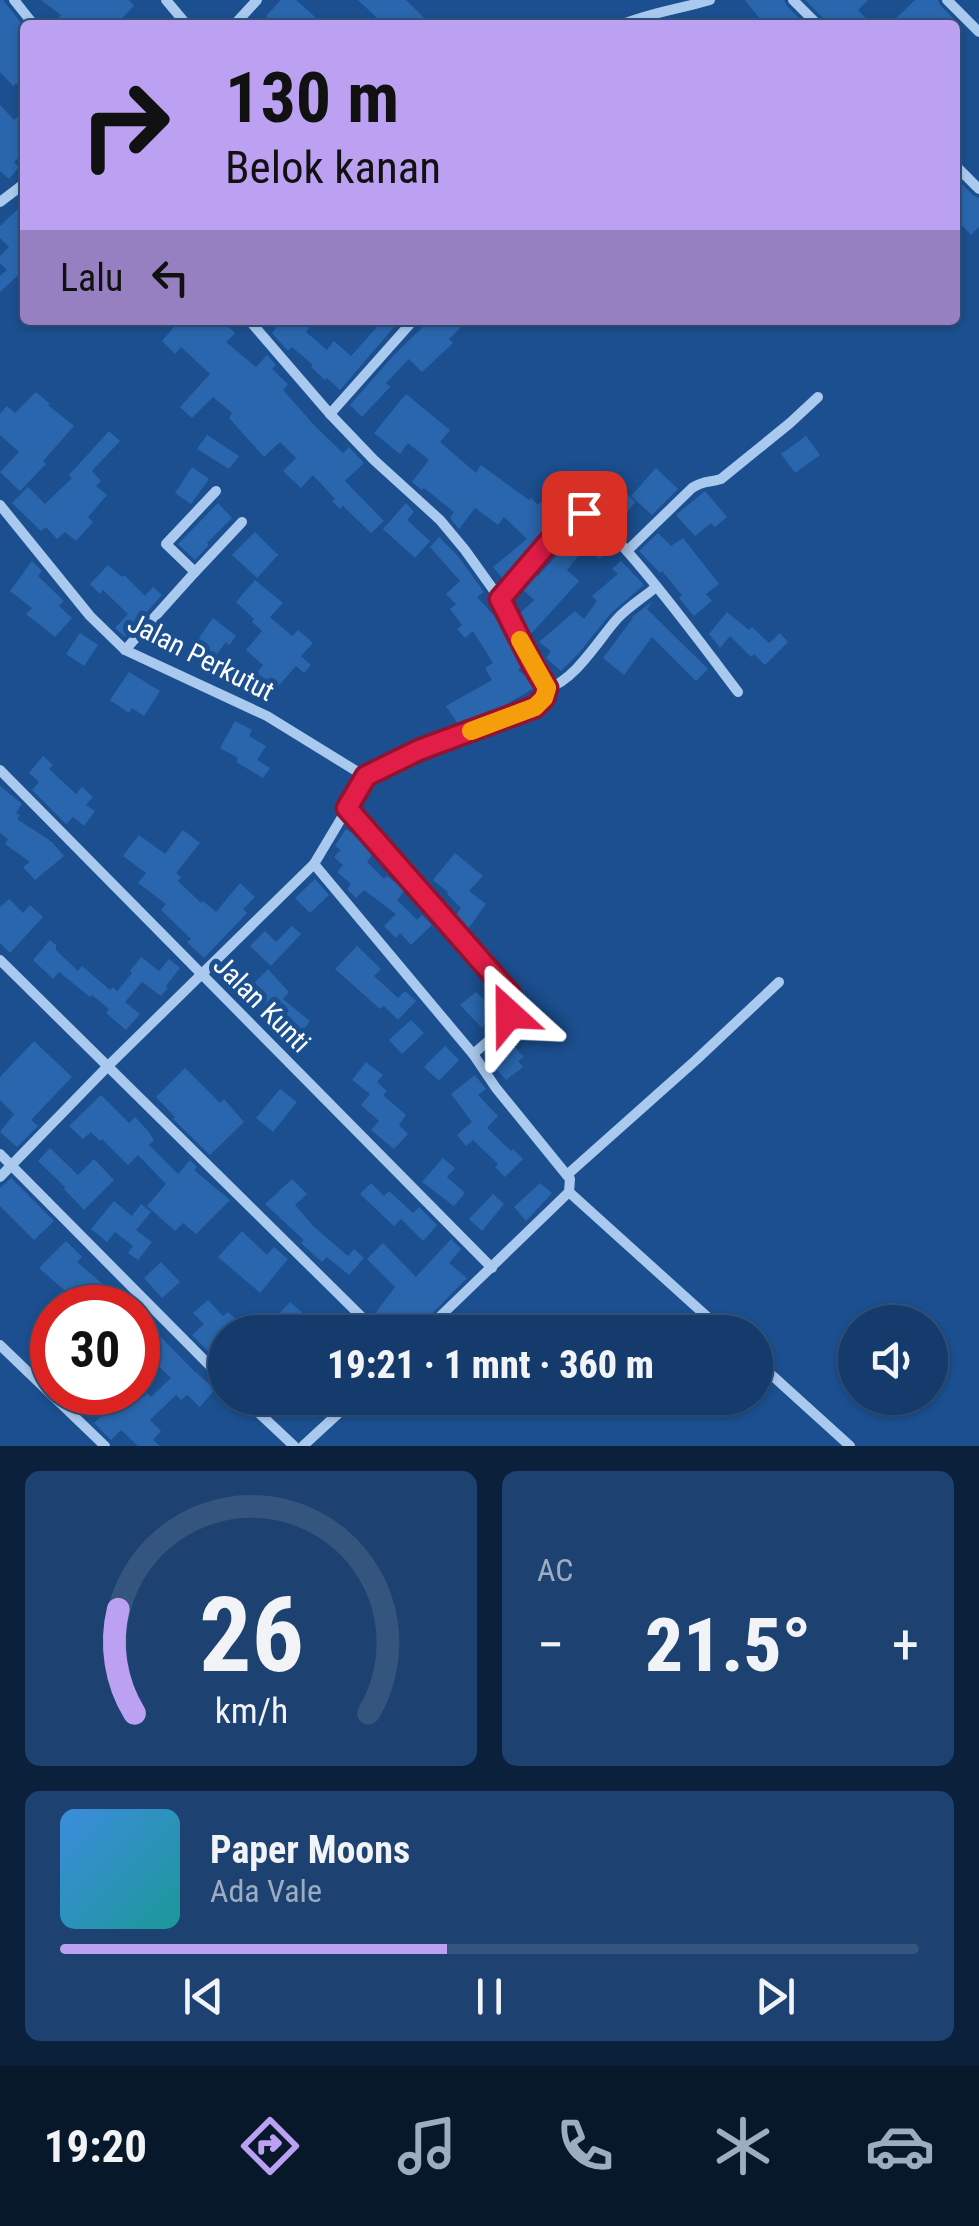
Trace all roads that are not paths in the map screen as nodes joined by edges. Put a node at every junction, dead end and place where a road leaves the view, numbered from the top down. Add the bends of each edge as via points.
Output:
1 (14, 0) edge
2 (166, 0) edge
3 (257, 0) edge
4 (710, 0) edge
5 (793, 0) edge
6 (947, 0) edge
7 (30, 20) edge
8 (183, 20) edge
9 (239, 20) edge
10 (634, 20) edge
11 (813, 20) edge
12 (979, 32) edge
13 (960, 169) edge
14 (20, 186) edge
15 (979, 189) edge
16 (0, 202) edge
17 (253, 325) edge
18 (409, 325) edge
19 (818, 397) dead end
20 (330, 414) junction
21 (216, 491) dead end
22 (0, 505) edge
23 (242, 522) dead end
24 (627, 550) junction
25 (195, 572) junction
26 (656, 587) junction
27 (500, 599) junction
28 (125, 650) junction
29 (547, 688) junction
30 (738, 692) dead end
31 (0, 770) edge
32 (366, 776) junction
33 (347, 808) junction
34 (314, 864) junction
35 (0, 960) edge
36 (201, 974) junction
37 (779, 982) dead end
38 (472, 1054) junction
39 (108, 1066) junction
40 (0, 1154) edge
41 (11, 1165) junction
42 (568, 1174) junction
43 (0, 1176) edge
44 (569, 1192) junction
45 (492, 1268) junction
46 (360, 1315) edge
47 (442, 1315) edge
48 (705, 1315) edge
49 (0, 1345) edge
50 (208, 1364) edge
51 (773, 1376) edge
52 (261, 1415) edge
53 (337, 1415) edge
54 (104, 1446) edge
55 (294, 1446) edge
56 (303, 1446) edge
57 (850, 1446) edge

1 - 7 street
2 - 8 street
3 - 9 street
4 - 10 street
5 - 11 street
6 - 12 street
13 - 15 street
14 - 16 street
17 - 20 street
18 - 20 street
19 - 24 street via 720,478 692,488
20 - 27 street via 440,520
21 - 25 street via 166,544
22 - 28 street, Jalan Perkutut
23 - 25 street
24 - 26 street
24 - 27 street via 591,516 578,513
25 - 28 street
26 - 29 street via 557,686
26 - 30 street
27 - 29 street
28 - 32 street, Jalan Perkutut via 267,716
29 - 32 street via 535,707
31 - 36 street, Jalan Kunti
32 - 33 street
33 - 34 street
33 - 38 street via 510,994 506,1022
34 - 36 street
34 - 38 street
35 - 39 street
36 - 39 street
36 - 45 street, Jalan Kunti
37 - 42 street
38 - 42 street
39 - 41 street
39 - 46 street
40 - 41 street
41 - 43 street
41 - 50 street
42 - 44 street
44 - 45 street
44 - 48 street
45 - 47 street
49 - 54 street
51 - 57 street
52 - 55 street
53 - 56 street

